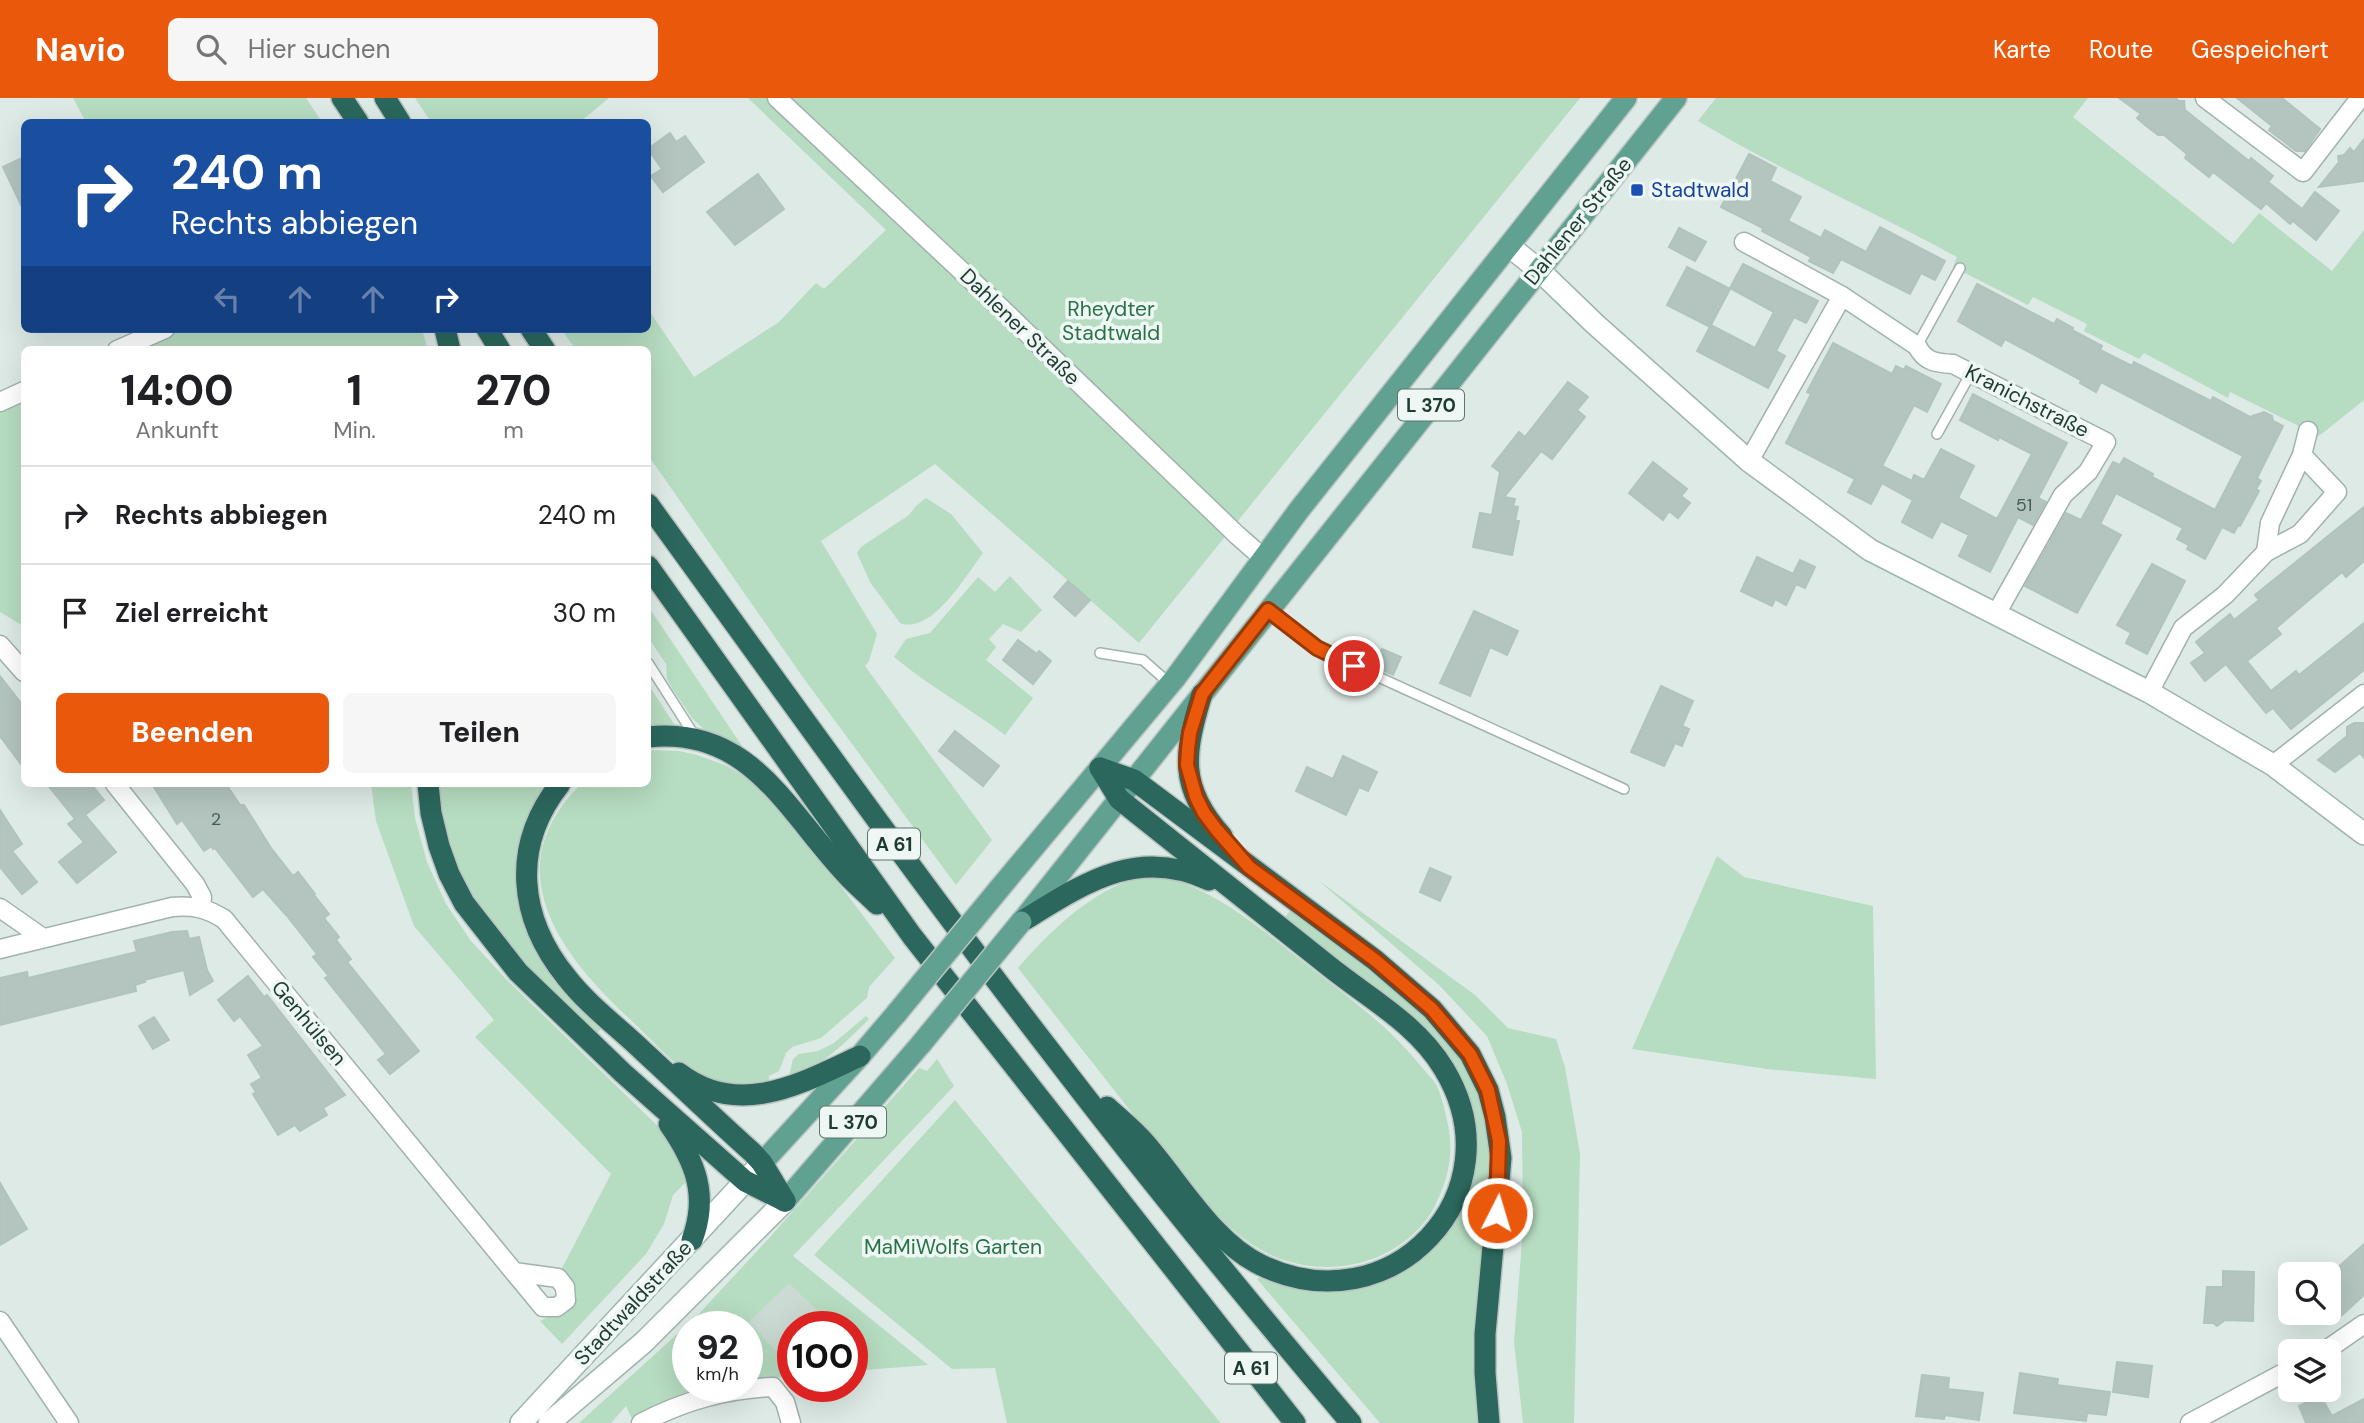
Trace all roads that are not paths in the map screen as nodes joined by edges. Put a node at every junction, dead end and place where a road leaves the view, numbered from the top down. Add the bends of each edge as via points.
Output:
1 (341, 98) edge
2 (385, 98) edge
3 (777, 98) edge
4 (1626, 98) edge
5 (1676, 98) edge
6 (2205, 98) edge
7 (2360, 98) edge
8 (354, 119) edge
9 (398, 119) edge
10 (1744, 242) dead end
11 (1509, 246) junction
12 (1960, 268) dead end
13 (1539, 270) junction
14 (1842, 296) junction
15 (155, 333) edge
16 (126, 346) edge
17 (1917, 346) junction
18 (1971, 373) junction
19 (21, 392) edge
20 (0, 402) edge
21 (2308, 431) dead end
22 (1937, 434) dead end
23 (2302, 455) junction
24 (1749, 461) junction
25 (651, 508) edge
26 (2266, 552) junction
27 (1262, 557) junction
28 (651, 570) edge
29 (1268, 610) junction
30 (1996, 614) junction
31 (0, 645) edge
32 (1100, 653) dead end
33 (651, 668) edge
34 (21, 669) edge
35 (1170, 684) junction
36 (2149, 692) junction
37 (1202, 694) junction
38 (2364, 694) edge
39 (651, 737) edge
40 (696, 738) junction
41 (2273, 765) junction
42 (1100, 768) junction
43 (1134, 780) junction
44 (1621, 785) dead end
45 (117, 787) edge
46 (428, 787) edge
47 (558, 787) edge
48 (1119, 799) junction
49 (2364, 834) edge
50 (1249, 867) junction
51 (1233, 891) junction
52 (201, 907) junction
53 (0, 908) edge
54 (1021, 922) junction
55 (912, 936) junction
56 (43, 937) junction
57 (0, 949) edge
58 (595, 1006) junction
59 (1051, 1053) junction
60 (860, 1056) junction
61 (623, 1073) junction
62 (762, 1163) junction
63 (745, 1181) junction
64 (785, 1201) junction
65 (692, 1240) junction
66 (514, 1272) dead end
67 (0, 1321) edge
68 (2364, 1324) edge
69 (2341, 1340) edge
70 (2278, 1376) edge
71 (69, 1423) edge
72 (521, 1423) edge
73 (549, 1423) edge
74 (641, 1423) edge
75 (791, 1423) edge
76 (1295, 1423) edge
77 (1351, 1423) edge
78 (1489, 1423) edge
79 (2190, 1423) edge

1 - 8 highway
2 - 9 highway
3 - 27 street, Dahlener Straße
4 - 11 main road, Dahlener Straße / L 370
5 - 13 main road, Dahlener Straße / L 370
6 - 7 street via 2303,172
10 - 14 street, Kranichstraße
11 - 13 street
11 - 27 main road, Dahlener Straße / L 370
12 - 17 lane
13 - 24 street
13 - 29 main road, Dahlener Straße / L 370
14 - 17 street, Kranichstraße
14 - 24 street
15 - 16 street
17 - 18 street, Kranichstraße via 1930,362 1953,364
18 - 22 lane
18 - 30 street, Kranichstraße via 2106,442 2088,472 2063,495
19 - 20 street
21 - 23 street
23 - 26 street via 2270,523
23 - 26 street via 2337,492 2300,534
24 - 30 street via 1870,550
25 - 59 highway, A 61
26 - 36 street via 2225,595 2183,628
27 - 35 main road, L 370
28 - 55 highway, A 61
29 - 37 main road, L 370
29 - 44 lane via 1328,654
30 - 36 street
31 - 34 street
32 - 35 lane via 1143,660
33 - 40 lane
35 - 42 main road, L 370
36 - 41 street
37 - 43 main road, L 370
37 - 50 highway via 1189,741 1191,781 1204,813
38 - 41 street
39 - 40 highway
40 - 55 highway via 734,754 769,781 846,874
41 - 49 street
42 - 43 highway
42 - 48 highway
42 - 60 main road, L 370, bridge
43 - 48 main road, L 370
43 - 50 highway
45 - 52 street via 195,884
46 - 61 highway via 439,846 464,903 531,987
47 - 58 highway via 531,837 525,879 528,900 544,945 569,981
48 - 51 highway
48 - 54 main road, L 370
50 - 78 highway via 1375,960 1432,1009 1470,1054 1488,1090 1500,1158 1485,1334
51 - 54 highway via 1182,869 1139,867 1090,882
51 - 59 highway via 1410,1028 1453,1084 1466,1143 1461,1180 1455,1199 1421,1247 1377,1273 1341,1281 1300,1279 1260,1265 1226,1240 1144,1142
52 - 56 street via 172,907
52 - 66 street, Genhülsen via 223,919
53 - 56 street
54 - 64 main road, L 370, bridge
55 - 76 highway, A 61
56 - 57 street
58 - 60 highway via 687,1078 727,1095 780,1090
58 - 62 highway
59 - 77 highway, A 61 via 1228,1278
60 - 62 main road, L 370
61 - 63 highway
61 - 65 highway via 668,1122 690,1158 700,1200
62 - 63 street, L 370
62 - 64 highway
63 - 64 highway
63 - 65 street, Stadtwaldstraße / L 370
64 - 73 street, Stadtwaldstraße / L 370 via 644,1342
65 - 72 street, Stadtwaldstraße / L 370
67 - 71 street
68 - 69 street
70 - 79 street
74 - 75 street via 714,1394 773,1387 785,1402

